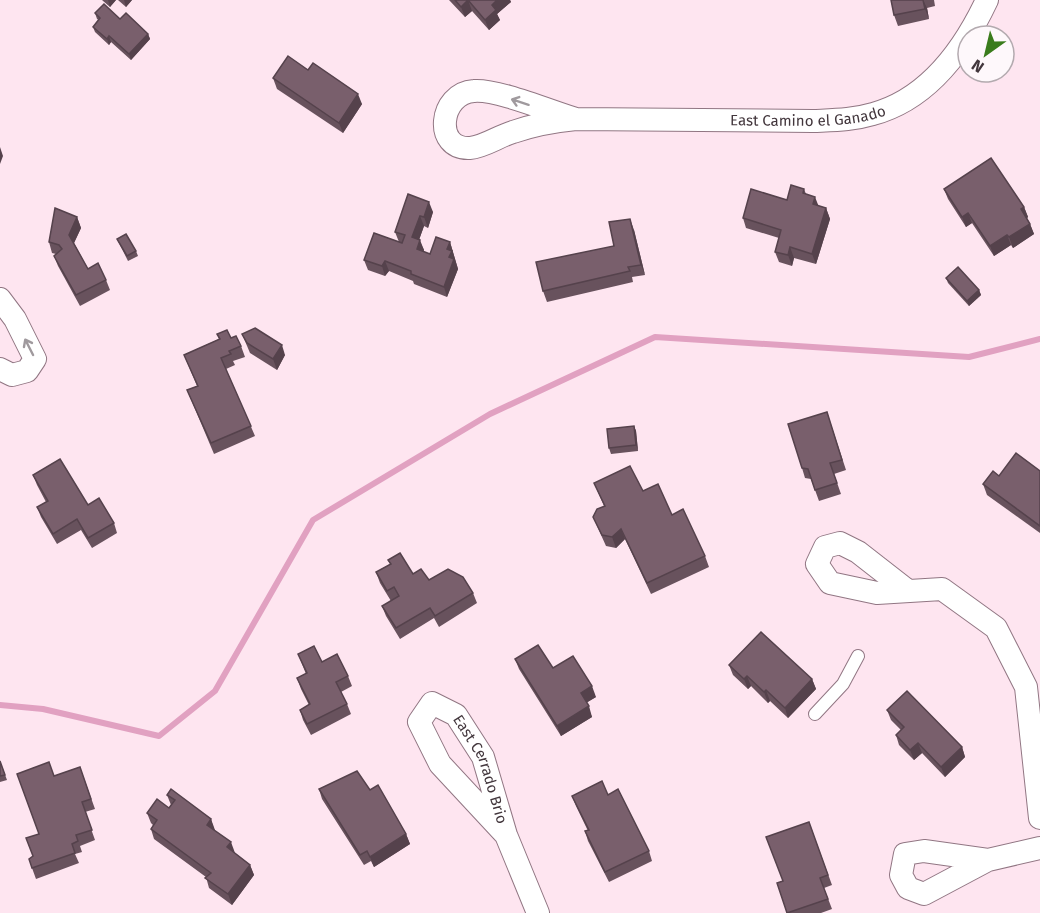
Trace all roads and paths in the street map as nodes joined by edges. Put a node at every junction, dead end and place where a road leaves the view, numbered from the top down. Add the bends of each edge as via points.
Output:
1 (987, 0) edge
2 (576, 119) junction
3 (0, 299) edge
4 (0, 369) edge
5 (908, 591) dead end
6 (858, 656) dead end
7 (814, 714) dead end
8 (1040, 818) edge
9 (506, 835) junction
10 (1040, 848) edge
11 (988, 860) dead end
12 (538, 913) edge

1 - 2 street, East Camino el Ganado via 957,52 927,84 910,98 875,114 813,121
2 -> 2 street, East Camino el Ganado via 494,93 471,91 454,100 444,127 454,143 469,148 522,129
4 -> 3 street via 12,375 27,371 35,359
5 - 8 street via 942,589 996,628 1026,687
6 - 7 lane via 843,684
9 - 9 street, East Cerrado Brio via 440,764 419,722 432,703 456,715 483,757
9 - 12 street, East Cerrado Brio
10 - 11 street

